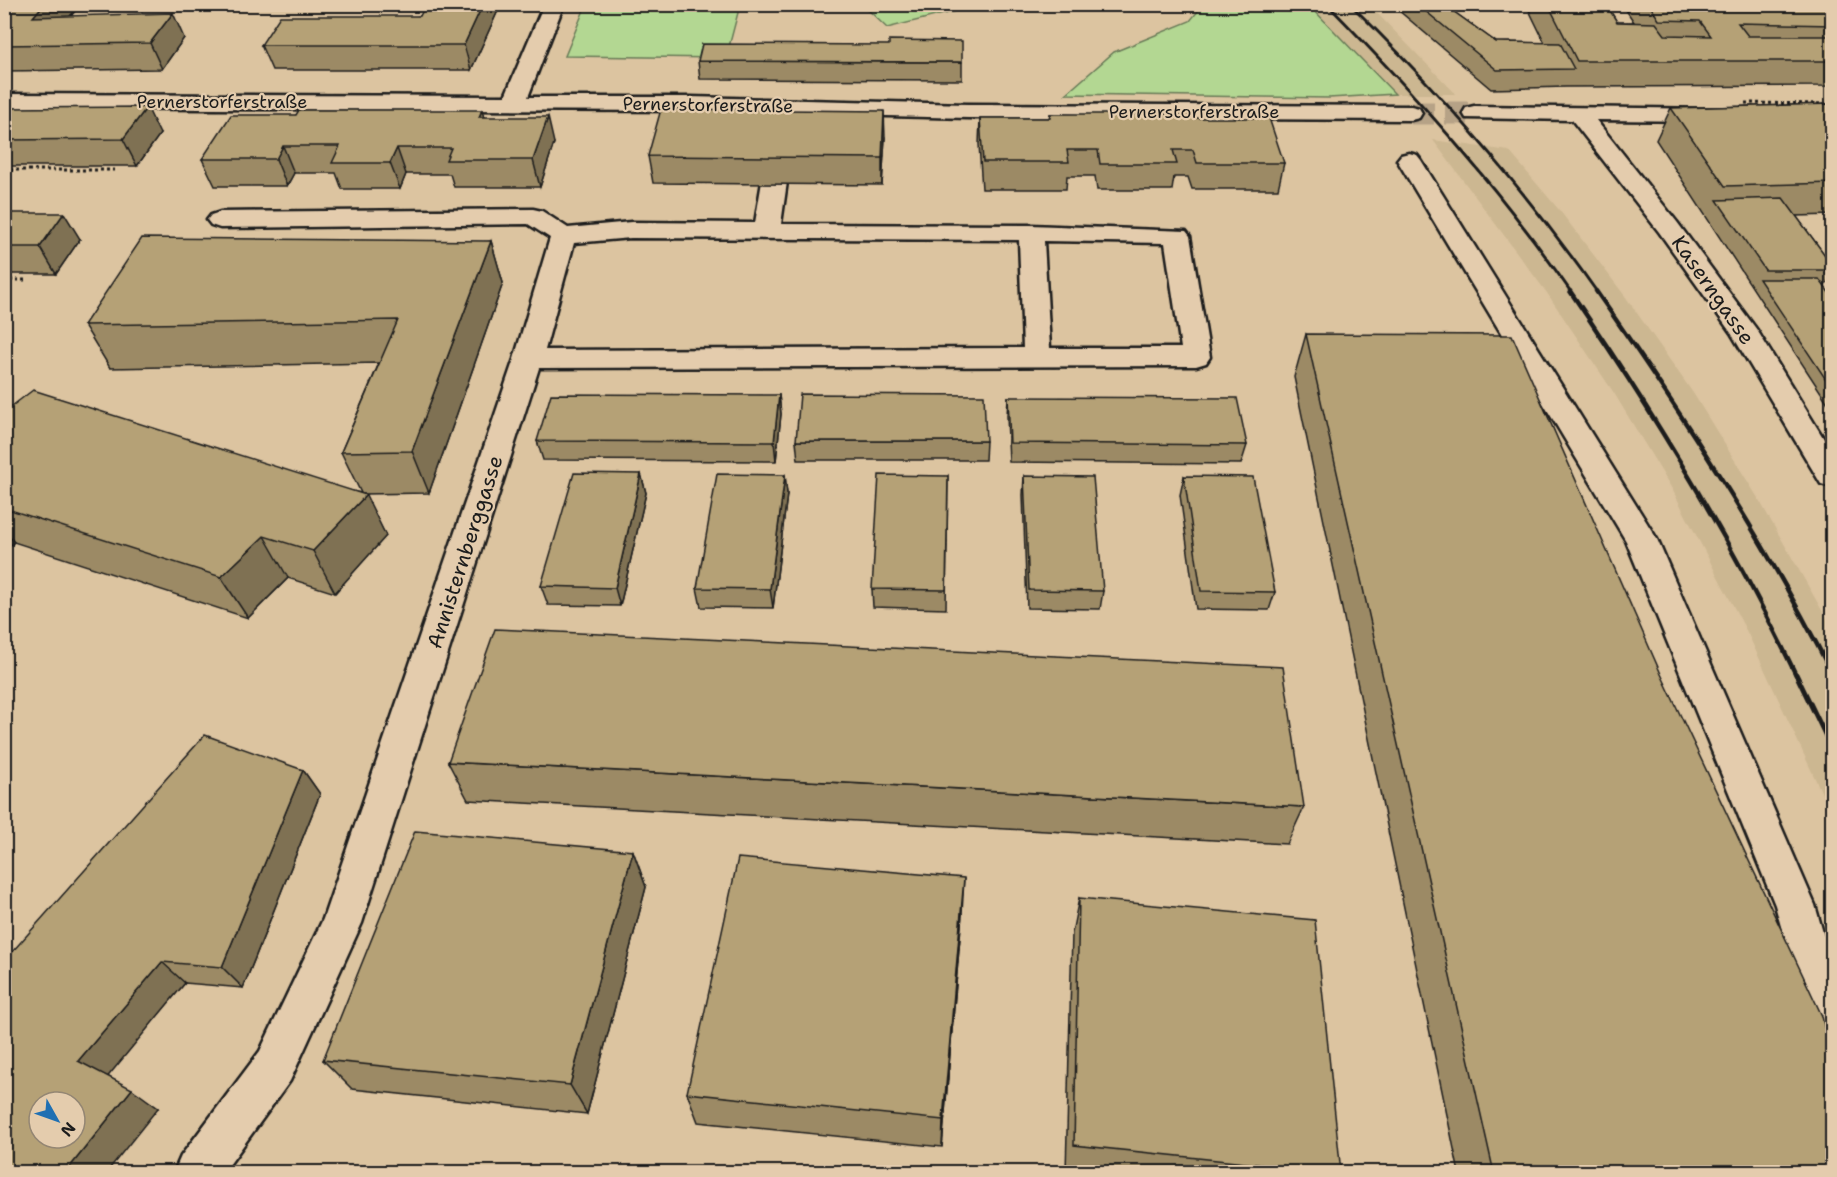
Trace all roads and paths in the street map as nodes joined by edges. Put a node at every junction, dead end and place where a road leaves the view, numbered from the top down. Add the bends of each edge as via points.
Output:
1 (554, 4) edge
2 (4, 101) edge
3 (514, 103) junction
4 (786, 106) junction
5 (1411, 113) tunnel mouth
6 (1474, 113) tunnel mouth
7 (1579, 114) junction
8 (1740, 114) edge
9 (1409, 160) dead end
10 (4, 170) edge
11 (118, 170) edge
12 (220, 219) dead end
13 (767, 230) junction
14 (1031, 233) junction
15 (564, 236) junction
16 (4, 280) edge
17 (25, 280) edge
18 (1037, 357) junction
19 (528, 359) junction
20 (1833, 476) edge
21 (1833, 1034) edge
22 (197, 1173) edge

1 - 3 street
2 - 3 street, Pernerstorferstraße
3 - 4 street, Pernerstorferstraße
4 - 5 street, Pernerstorferstraße
4 - 13 street
6 - 7 street
7 - 8 street
7 - 20 street, Kaserngasse via 1743,330
9 - 21 street via 1641,539 1795,905
10 - 11 path
12 - 15 street via 533,216
13 - 14 street
13 - 15 street via 631,230
14 - 18 street
14 - 18 street via 1177,236 1196,357
15 - 19 street, Annisternberggasse
16 - 17 path
18 - 19 street
19 - 22 street, Annisternberggasse via 342,923 275,1066

